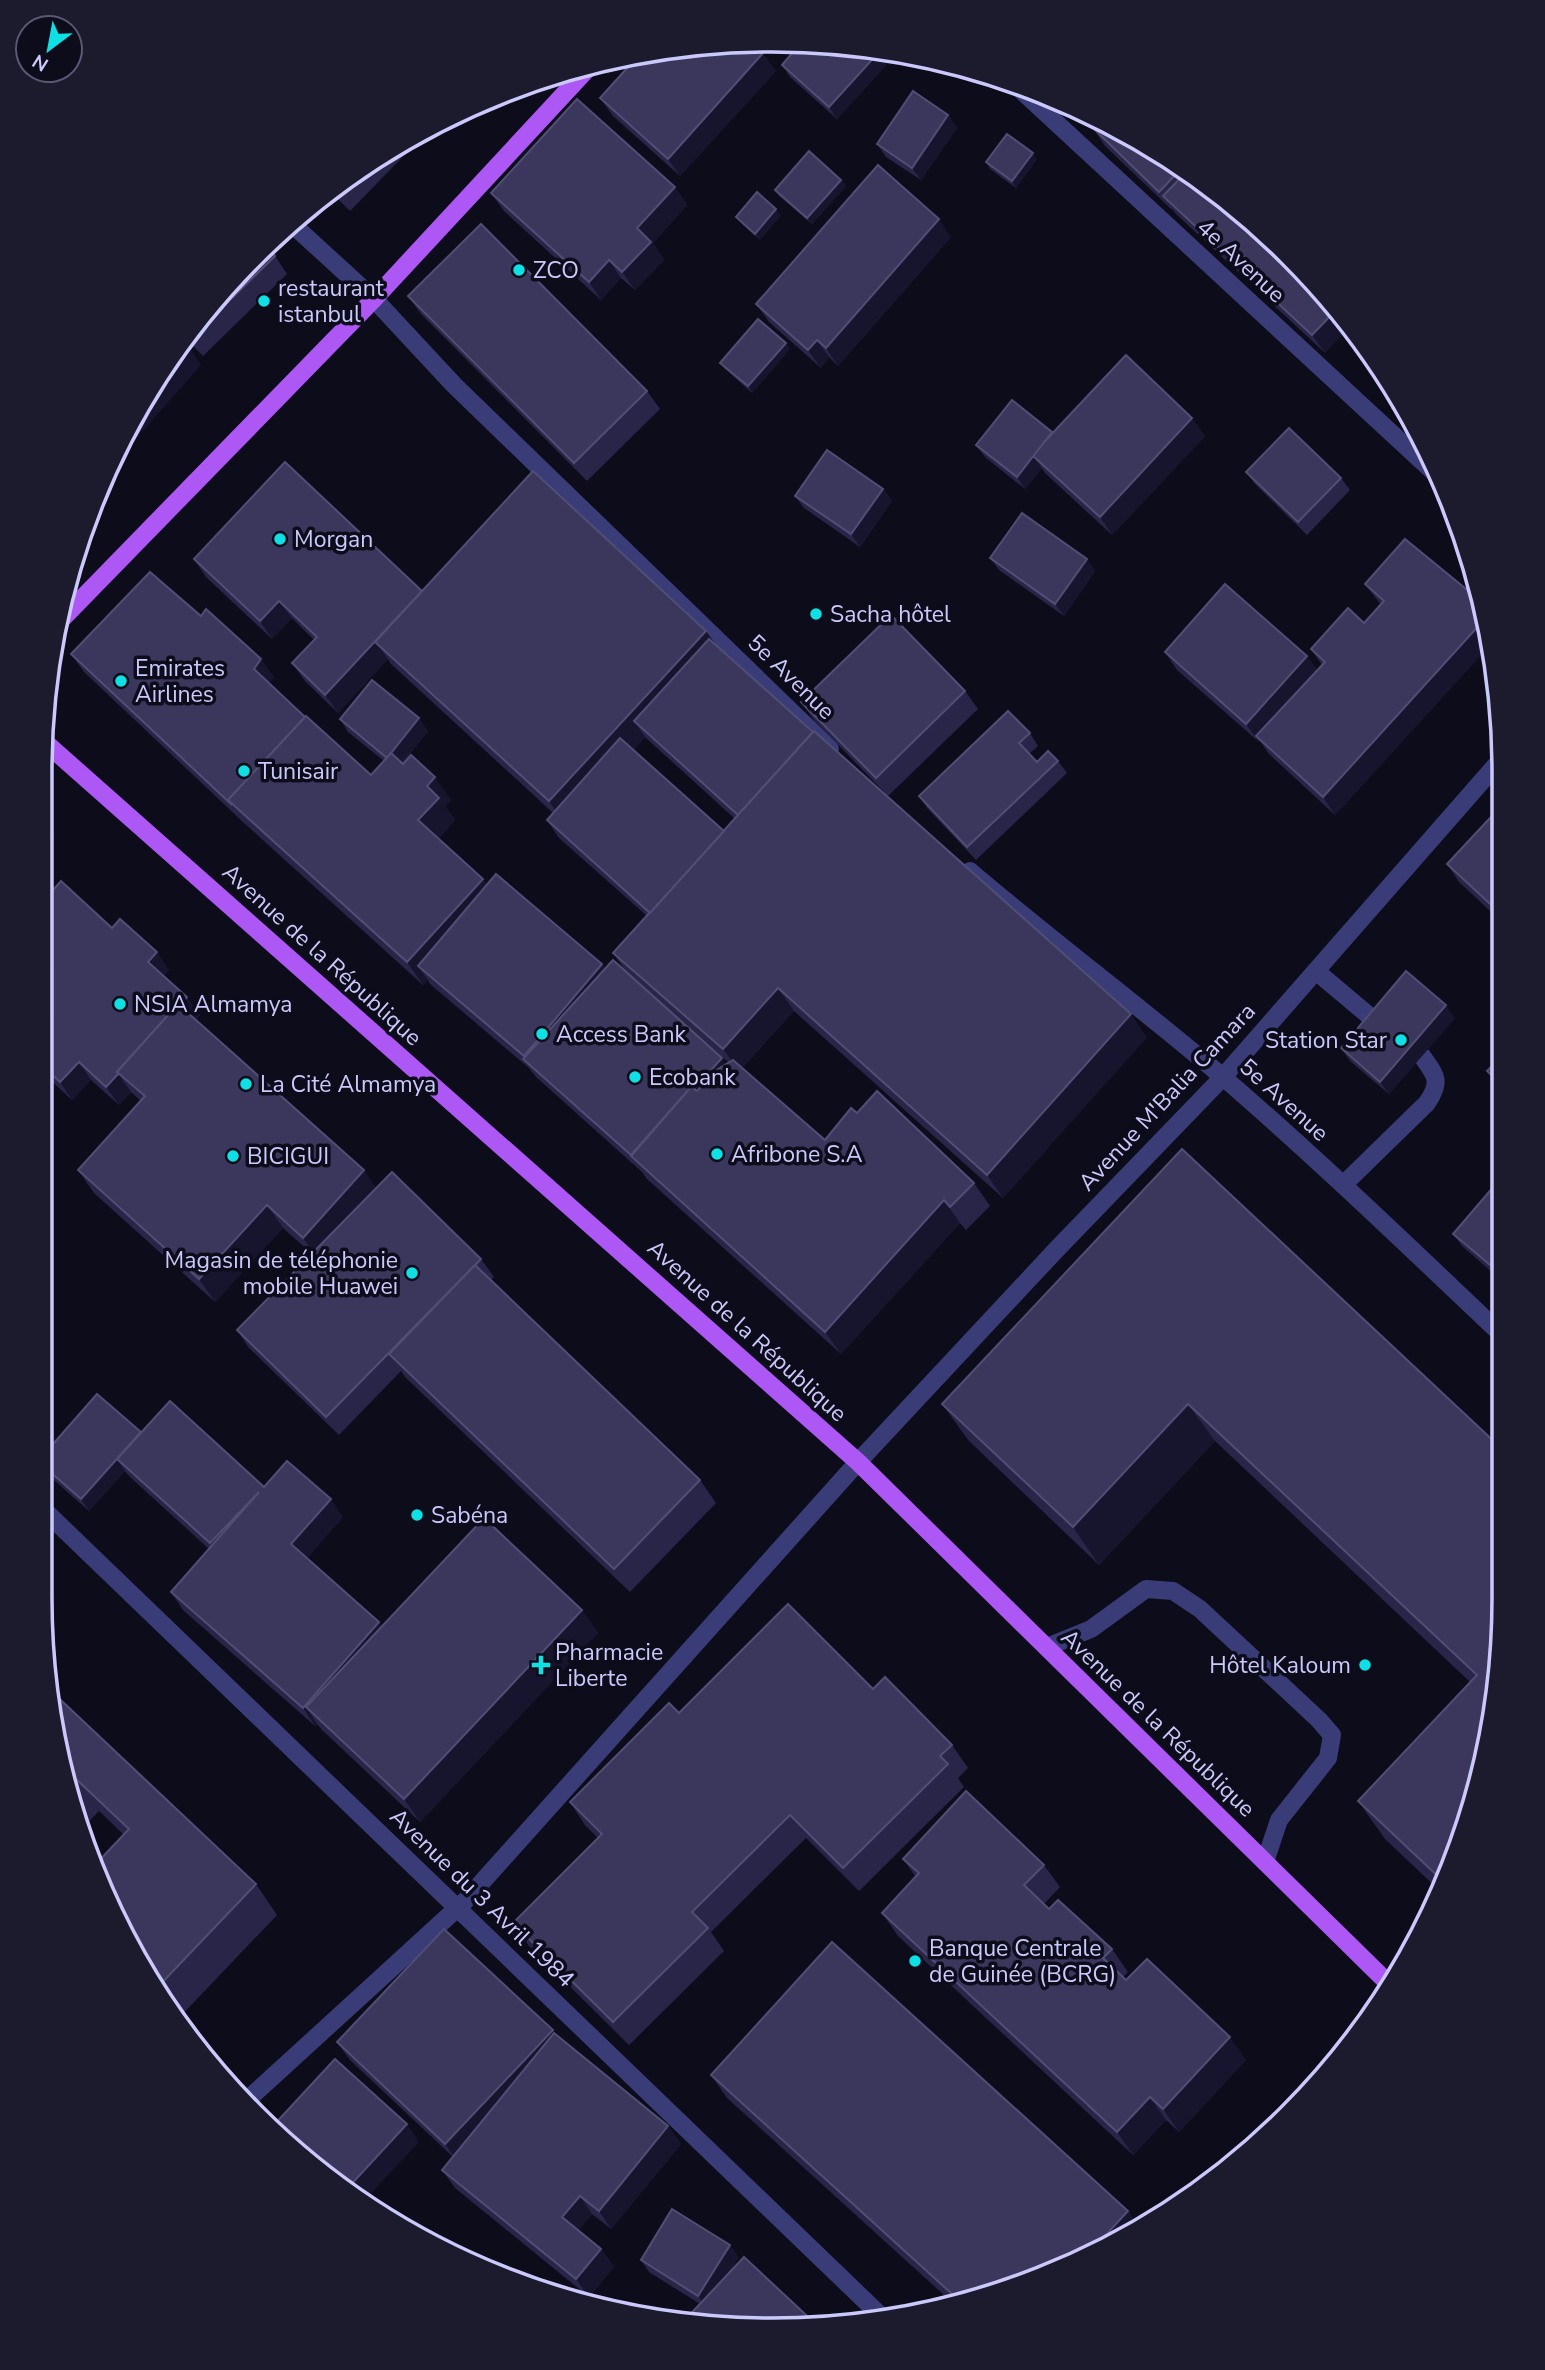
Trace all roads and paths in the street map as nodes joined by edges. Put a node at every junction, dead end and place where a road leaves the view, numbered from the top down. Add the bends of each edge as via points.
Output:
1 (577, 80) edge
2 (1034, 102) edge
3 (299, 230) edge
4 (374, 299) junction
5 (1421, 460) edge
6 (71, 609) edge
7 (53, 749) edge
8 (840, 757) edge
9 (1492, 770) edge
10 (956, 858) edge
11 (1317, 972) junction
12 (1380, 1025) edge
13 (1422, 1056) edge
14 (1223, 1077) junction
15 (1343, 1185) junction
16 (1492, 1325) edge
17 (858, 1462) junction
18 (52, 1518) edge
19 (1047, 1647) junction
20 (1265, 1862) junction
21 (458, 1909) junction
22 (1383, 1978) edge
23 (252, 2095) edge
24 (874, 2310) edge

1 - 4 main road
2 - 5 street, 4e Avenue
3 - 4 street, 5e Avenue
4 - 6 main road
4 - 8 street, 5e Avenue via 454,386
7 - 17 main road, Avenue de la République
9 - 11 street, Avenue M'Balia Camara
10 - 14 street, 5e Avenue
11 - 12 street
11 - 14 street, Avenue M'Balia Camara
13 - 15 street via 1435,1074 1436,1089
14 - 15 street, 5e Avenue
14 - 17 street, Avenue M'Balia Camara
15 - 16 street, 5e Avenue
17 - 19 main road, Avenue de la République
17 - 21 street, Avenue M'Balia Camara
18 - 21 street, Avenue du 3 Avril 1984
19 - 20 main road, Avenue de la République
19 - 20 street via 1091,1629 1146,1589 1173,1591 1200,1609 1319,1720 1332,1735 1328,1758 1279,1819
20 - 22 main road, Avenue de la République
21 - 23 street, Avenue M'Balia Camara
21 - 24 street, Avenue du 3 Avril 1984

